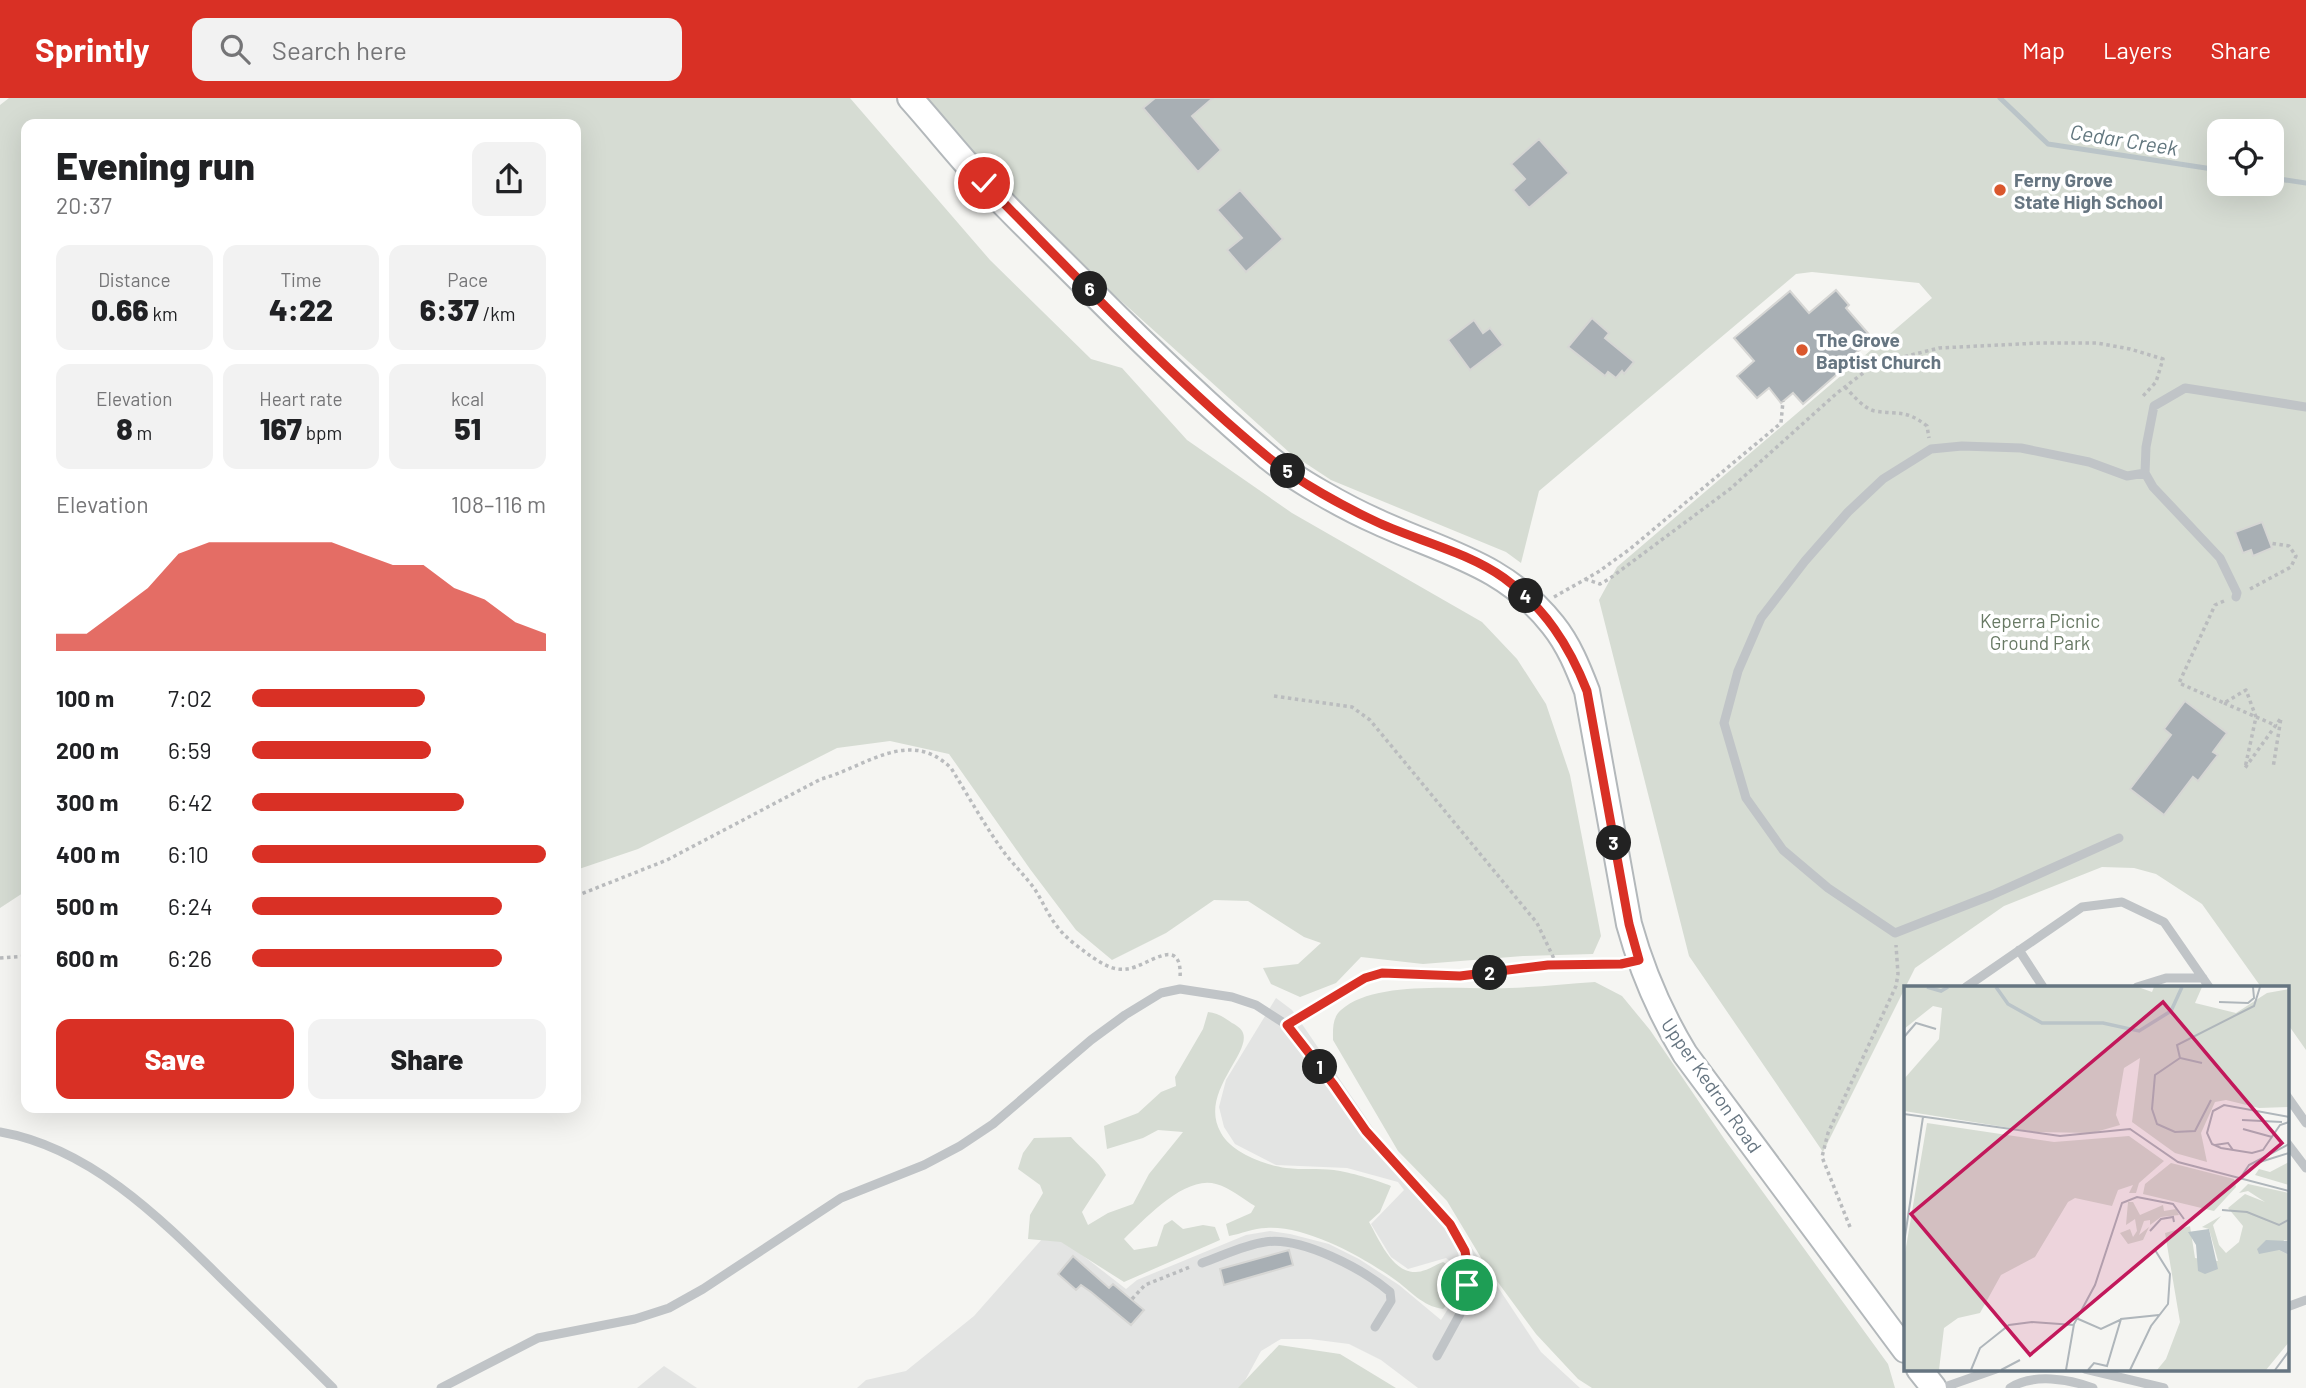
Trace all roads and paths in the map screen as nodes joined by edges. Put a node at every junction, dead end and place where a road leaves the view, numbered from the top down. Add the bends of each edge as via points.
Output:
1 (910, 98) edge
2 (1845, 387) junction
3 (1783, 401) dead end
4 (2154, 406) junction
5 (2306, 407) edge
6 (1931, 449) junction
7 (2145, 472) junction
8 (2270, 543) dead end
9 (1585, 579) junction
10 (1554, 597) dead end
11 (2235, 597) junction
12 (1274, 696) dead end
13 (2224, 703) junction
14 (2256, 717) junction
15 (2277, 726) junction
16 (2273, 768) dead end
17 (2119, 838) dead end
18 (581, 894) edge
19 (1895, 933) junction
20 (2019, 950) junction
21 (21, 957) edge
22 (0, 958) edge
23 (1639, 960) junction
24 (1557, 965) junction
25 (2203, 978) junction
26 (1967, 986) edge
27 (2042, 986) edge
28 (2140, 986) edge
29 (2208, 986) edge
30 (1180, 989) junction
31 (1287, 1025) junction
32 (2288, 1097) edge
33 (2306, 1123) edge
34 (0, 1132) edge
35 (2288, 1144) edge
36 (2306, 1168) edge
37 (1850, 1227) dead end
38 (1202, 1263) joint
39 (1132, 1299) dead end
40 (2306, 1300) edge
41 (2288, 1307) edge
42 (1375, 1327) dead end
43 (1904, 1349) edge
44 (1437, 1356) dead end
45 (1920, 1370) edge
46 (1993, 1370) edge
47 (2089, 1370) edge
48 (333, 1388) edge
49 (441, 1388) edge
50 (1934, 1388) edge
51 (1942, 1388) edge
52 (2010, 1388) edge
53 (2093, 1388) edge
54 (2164, 1388) edge

1 - 23 main road, Upper Kedron Road via 984,183 1150,350 1271,460 1378,523 1465,557 1502,577 1540,610 1566,645 1587,691
2 - 4 path via 1875,364 1938,348 2097,343 2163,359 2156,382 2143,396
2 - 6 path via 1873,411 1914,416 1927,426
2 - 9 path via 1731,489 1609,579 1600,584
3 - 9 path via 1781,423 1630,550
4 - 5 lane via 2185,388
4 - 7 lane
6 - 7 lane via 2021,448 2090,461 2127,476
6 - 19 lane via 1884,479 1848,512 1761,618 1738,671 1724,723 1746,797 1783,850 1828,888
7 - 11 lane via 2153,487 2220,558
8 - 11 path via 2288,546 2296,556 2291,567
9 - 10 path
11 - 13 path via 2215,605 2179,683
12 - 24 path via 1352,707 1370,720 1537,923
13 - 14 path
13 - 14 path via 2246,690
14 - 15 path
14 - 15 path via 2245,768
15 - 16 path
17 - 19 lane
18 - 30 path via 667,860 796,791 877,755 925,752 940,757 951,768 1006,855 1038,894 1056,926 1073,942 1117,969 1168,954 1181,967
19 - 37 path via 1896,986 1828,1133 1822,1157
20 - 25 lane via 2082,907 2122,901 2164,922
20 - 26 lane
20 - 27 lane
21 - 22 path
23 - 24 path
23 - 43 main road, Upper Kedron Road via 1685,1054
24 - 31 path via 1460,976 1382,973 1365,978
25 - 28 lane via 2166,978
25 - 29 lane
30 - 31 lane via 1256,1004
30 - 49 lane via 1161,993 1125,1015 960,1146 841,1198 669,1308 538,1338
31 - 44 lane via 1366,1131 1450,1224 1465,1251 1464,1300
32 - 33 lane
34 - 48 lane via 21,1136 83,1163 160,1218
35 - 36 lane
38 - 39 path via 1145,1285
38 - 42 lane via 1263,1242 1315,1250 1390,1292 1391,1301
40 - 41 lane
45 - 50 main road
46 - 51 lane
47 - 54 lane
52 - 53 lane via 2041,1379

